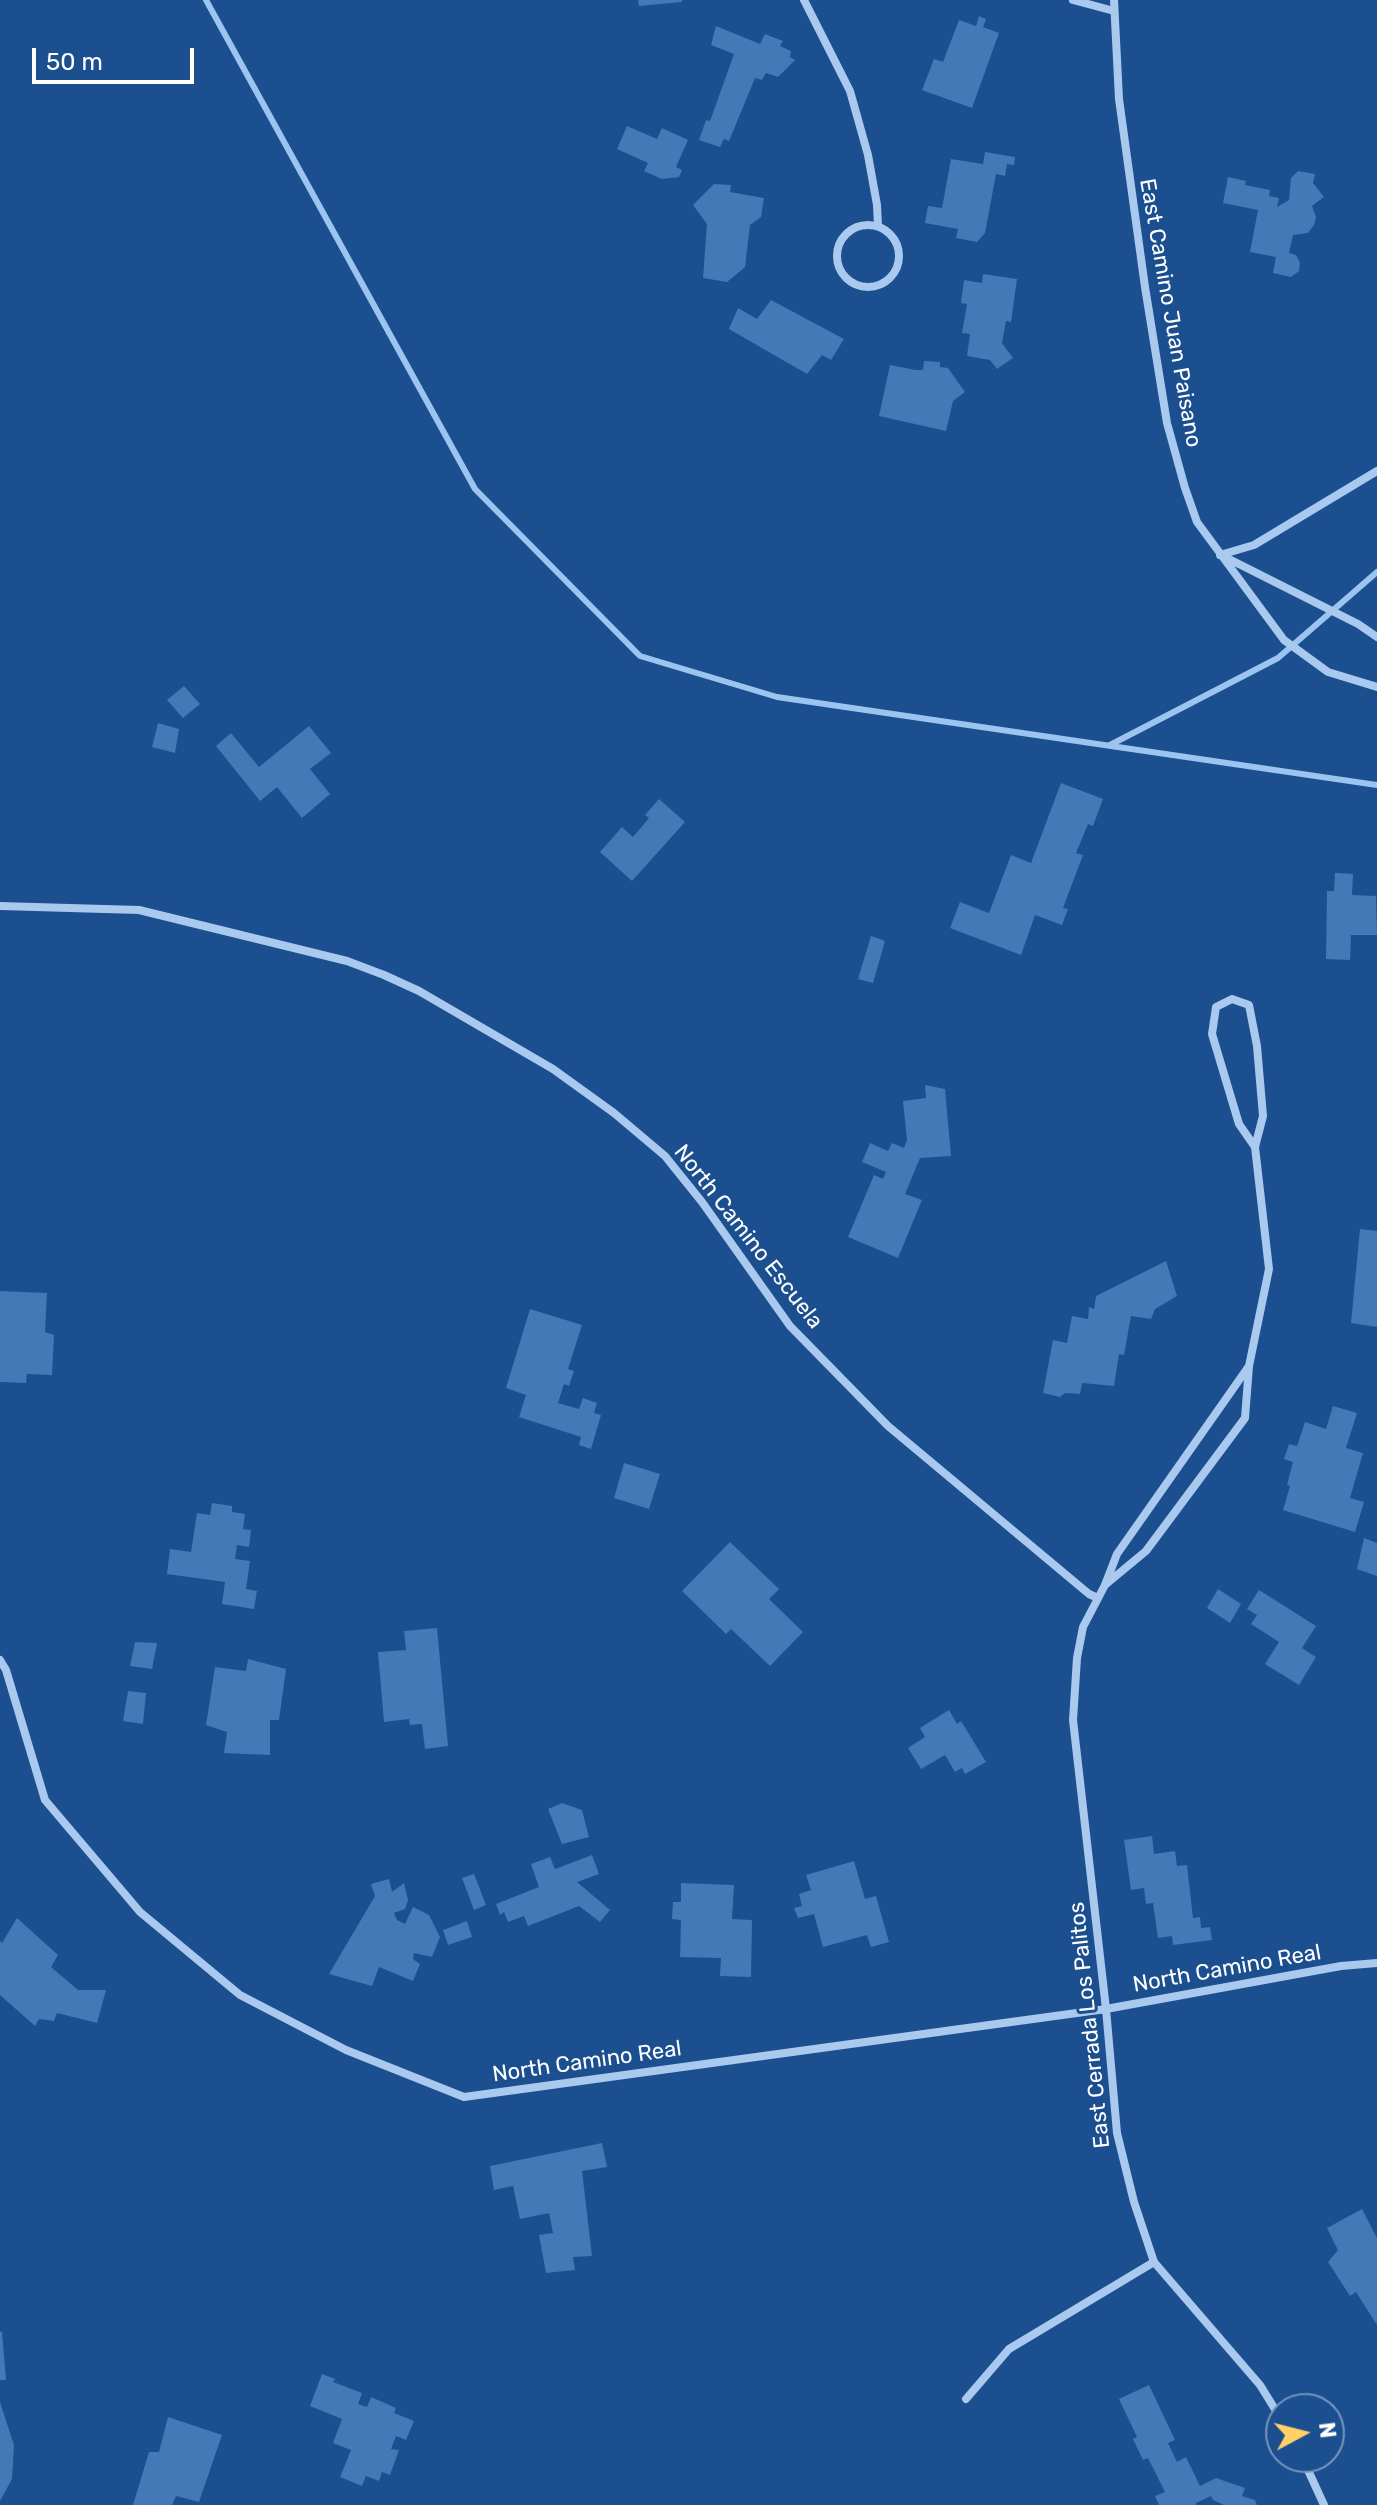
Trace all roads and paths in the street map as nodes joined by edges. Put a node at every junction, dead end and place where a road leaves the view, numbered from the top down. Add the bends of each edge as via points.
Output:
1 (804, 0) edge
2 (1073, 0) edge
3 (1114, 0) edge
4 (1114, 11) junction
5 (878, 226) junction
6 (1377, 471) edge
7 (1220, 555) junction
8 (1377, 637) edge
9 (1377, 687) edge
10 (0, 906) edge
11 (1255, 1147) junction
12 (1249, 1366) junction
13 (1105, 1585) junction
14 (1098, 1598) junction
15 (0, 1660) edge
16 (1377, 1963) edge
17 (1106, 2009) junction
18 (1154, 2262) junction
19 (1265, 2393) edge
20 (966, 2399) dead end
21 (1309, 2473) edge
22 (1324, 2505) edge

1 - 5 street via 850,91 868,155
2 - 4 street
3 - 4 street, East Camino Juan Paisano
4 - 7 street, East Camino Juan Paisano via 1128,174 1167,423 1197,522
5 - 5 street via 898,248 896,268 873,287 852,283 839,268 837,247 858,226
6 - 7 street via 1254,545
7 - 8 street
7 - 9 street, East Camino Juan Paisano via 1284,640 1328,672
10 - 14 street, North Camino Escuela via 139,910 347,961 419,991 553,1069 665,1156 790,1326 888,1426
11 - 11 street, East Cerrada Los Palitos via 1263,1116 1257,1046 1249,1005 1232,999 1216,1007 1212,1034 1239,1124
11 - 12 street, East Cerrada Los Palitos via 1269,1269
12 - 13 street, East Cerrada Los Palitos via 1117,1554
12 - 13 street, East Cerrada Los Palitos via 1245,1418 1146,1551
13 - 14 street, East Cerrada Los Palitos
14 - 17 street, East Cerrada Los Palitos via 1083,1627 1073,1720
15 - 17 street, North Camino Real via 45,1800 140,1912 240,1995 346,2050 464,2097
16 - 17 street, North Camino Real
17 - 18 street, East Cerrada Los Palitos via 1117,2133
18 - 19 street, East Cerrada Los Palitos
18 - 20 street via 1009,2349
21 - 22 street

